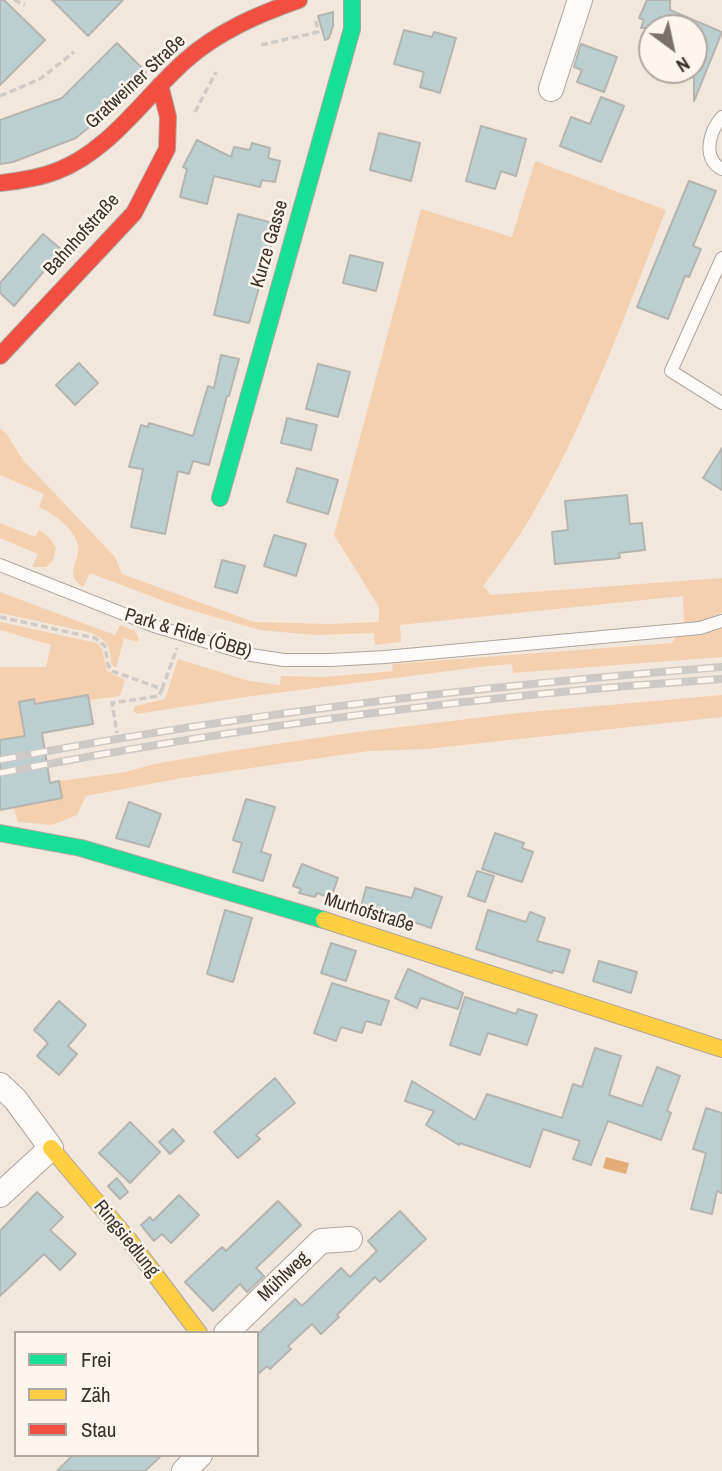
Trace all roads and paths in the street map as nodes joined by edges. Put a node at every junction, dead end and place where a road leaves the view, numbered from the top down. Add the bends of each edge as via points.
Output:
1 (14, 0) edge
2 (299, 0) edge
3 (352, 0) edge
4 (580, 0) edge
5 (25, 5) dead end
6 (74, 52) dead end
7 (219, 66) dead end
8 (160, 85) junction
9 (551, 89) dead end
10 (0, 96) edge
11 (194, 115) dead end
12 (722, 117) edge
13 (722, 169) edge
14 (0, 183) edge
15 (722, 258) edge
16 (0, 356) edge
17 (722, 403) edge
18 (220, 498) dead end
19 (0, 565) edge
20 (0, 617) edge
21 (722, 621) edge
22 (182, 635) junction
23 (162, 689) junction
24 (117, 733) dead end
25 (0, 833) edge
26 (722, 1049) edge
27 (0, 1085) edge
28 (51, 1148) junction
29 (0, 1195) edge
30 (350, 1239) dead end
31 (197, 1331) edge
32 (228, 1331) edge
33 (198, 1457) edge
34 (184, 1471) edge

1 - 5 path
2 - 8 street, Gratweiner Straße via 223,34
3 - 18 street, Kurze Gasse via 352,29
4 - 9 street
6 - 10 path via 40,79
7 - 11 path
8 - 14 street, Gratweiner Straße via 104,141 69,167 34,180
8 - 16 street, Bahnhofstraße via 168,117 167,149 134,213
12 - 13 lane via 710,138 709,152
15 - 17 lane via 671,371
19 - 22 lane, Park & Ride (ÖBB)
20 - 23 path via 95,638 105,646 112,671
21 - 22 lane, Park & Ride (ÖBB) via 699,628 330,660 267,658
22 - 23 path
23 - 24 path via 159,696 112,703
25 - 26 street, Murhofstraße via 81,848 184,877
27 - 28 street, Ringsiedlung
28 - 29 street
28 - 31 street, Ringsiedlung
30 - 32 street, Mühlweg via 321,1241
33 - 34 street

